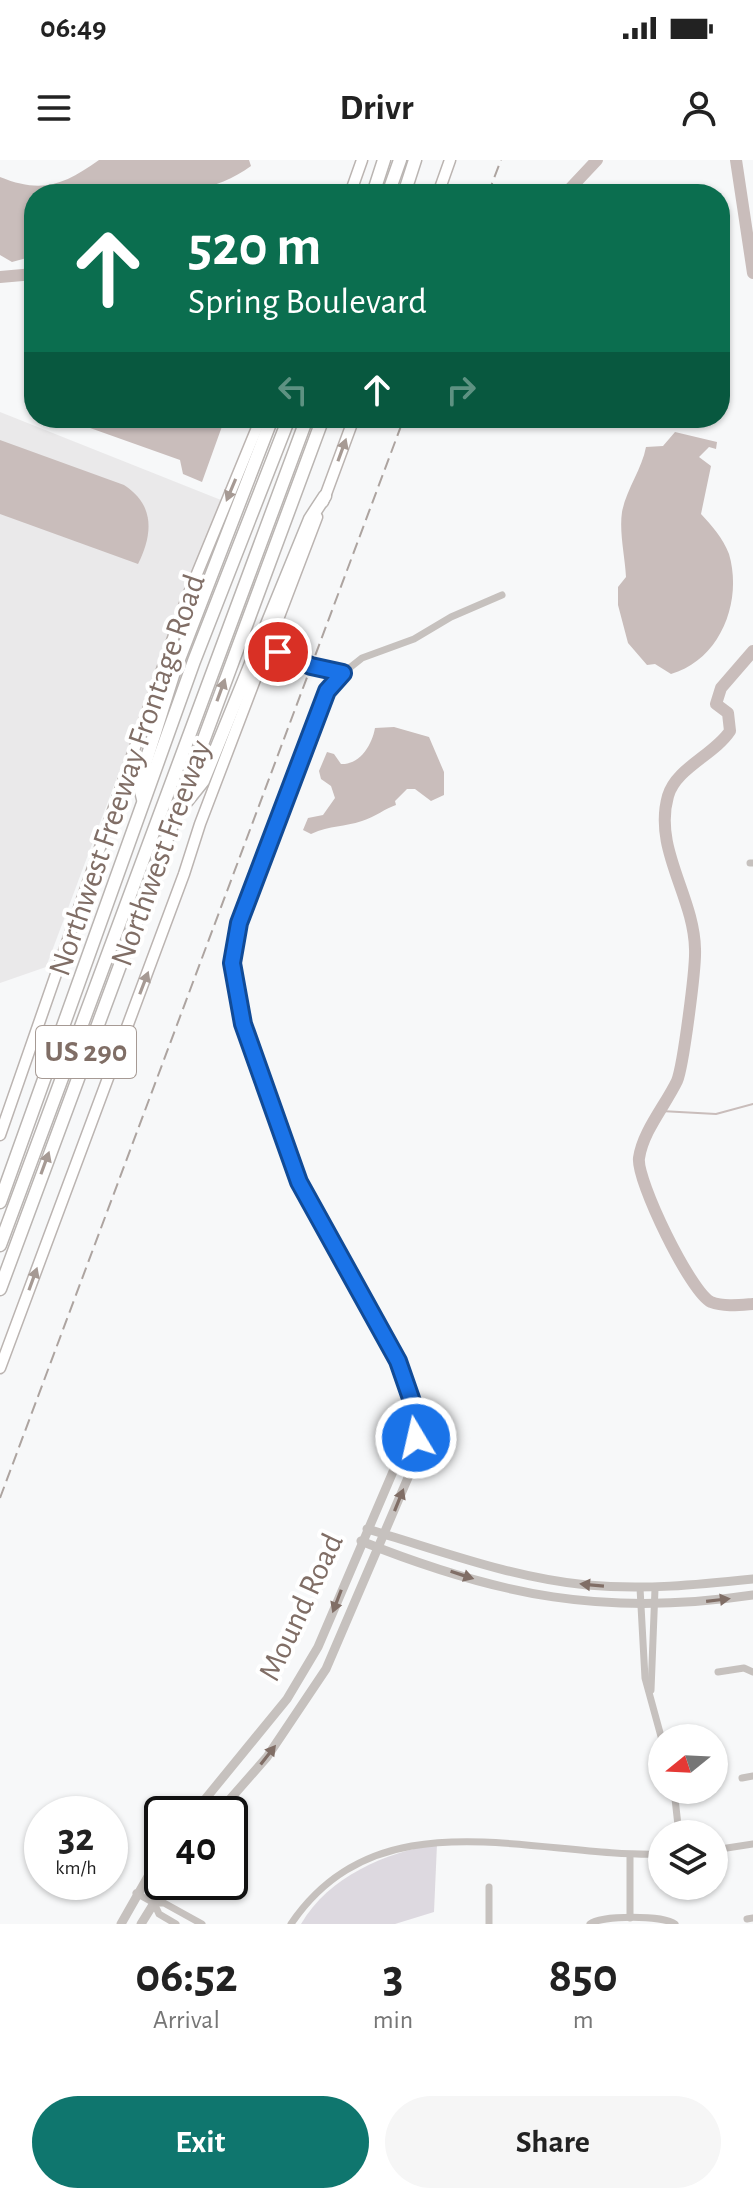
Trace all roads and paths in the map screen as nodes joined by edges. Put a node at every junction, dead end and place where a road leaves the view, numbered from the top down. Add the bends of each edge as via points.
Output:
1 (384, 161) edge
2 (361, 162) edge
3 (399, 162) edge
4 (415, 162) edge
5 (449, 164) edge
6 (353, 184) edge
7 (376, 184) edge
8 (391, 184) edge
9 (407, 184) edge
10 (442, 184) edge
11 (257, 428) edge
12 (268, 428) edge
13 (285, 428) edge
14 (303, 428) edge
15 (319, 428) edge
16 (350, 428) edge
17 (325, 496) junction
18 (502, 595) dead end
19 (266, 646) junction
20 (343, 673) junction
21 (143, 800) junction
22 (175, 815) junction
23 (239, 923) joint
24 (0, 1135) edge
25 (0, 1202) edge
26 (0, 1245) edge
27 (0, 1289) edge
28 (3, 1353) edge
29 (0, 1368) edge
30 (410, 1399) junction
31 (367, 1529) junction
32 (385, 1534) junction
33 (361, 1541) junction
34 (379, 1548) junction
35 (753, 1579) edge
36 (640, 1588) junction
37 (655, 1589) junction
38 (753, 1595) edge
39 (641, 1606) junction
40 (655, 1606) junction
41 (718, 1672) dead end
42 (753, 1672) edge
43 (651, 1696) junction
44 (658, 1724) edge
45 (753, 1776) edge
46 (742, 1778) dead end
47 (207, 1796) edge
48 (233, 1796) edge
49 (753, 1844) edge
50 (728, 1848) edge
51 (648, 1854) edge
52 (630, 1855) junction
53 (144, 1880) edge
54 (489, 1887) dead end
55 (136, 1893) junction
56 (156, 1900) edge
57 (154, 1903) junction
58 (630, 1918) junction
59 (591, 1923) edge
60 (675, 1923) edge
61 (121, 1924) edge
62 (141, 1924) edge
63 (176, 1924) edge
64 (202, 1924) edge
65 (291, 1924) edge
66 (489, 1924) edge

1 - 7 highway
2 - 6 main road
3 - 8 highway
4 - 9 highway
5 - 10 main road
11 -> 24 main road, Northwest Freeway Frontage Road via 187,598
12 - 21 highway via 153,735 139,783
13 - 21 highway, Northwest Freeway / US 290
14 - 26 highway
22 -> 15 highway, Northwest Freeway / US 290
17 -> 16 main road
17 - 19 main road
17 - 22 highway via 310,519 203,781
18 - 20 street via 414,639 362,658
19 - 20 street
28 -> 19 main road
20 - 23 street via 327,691
21 - 25 highway, Northwest Freeway / US 290
27 -> 22 highway, Northwest Freeway / US 290
23 - 30 street, Mound Road via 233,983 290,1160 398,1361
28 - 29 main road
30 - 31 street, Mound Road via 402,1411 398,1460
32 -> 30 street, Mound Road via 410,1473 416,1438
31 - 32 street
31 - 33 street, Mound Road
32 - 34 street, Mound Road
36 -> 32 street via 584,1585 505,1570
33 - 34 street
33 -> 47 street, Mound Road via 318,1647 292,1691
34 -> 39 street via 541,1597
48 -> 34 street, Mound Road via 267,1757 326,1669
35 - 37 street
36 - 37 street
36 - 39 street
37 - 40 street
40 -> 38 street
39 - 40 street
39 - 43 street via 643,1665
40 - 43 street
41 - 42 street
43 - 44 street
45 - 46 street
49 - 50 street
51 - 52 street
52 - 58 street
52 - 65 street via 458,1840 406,1846 337,1876
53 - 55 street
54 - 66 street
55 - 57 street
55 - 61 street
56 - 57 street
57 - 62 street
57 - 63 street via 159,1914
57 - 64 street via 164,1903
58 - 59 street
58 - 60 street

